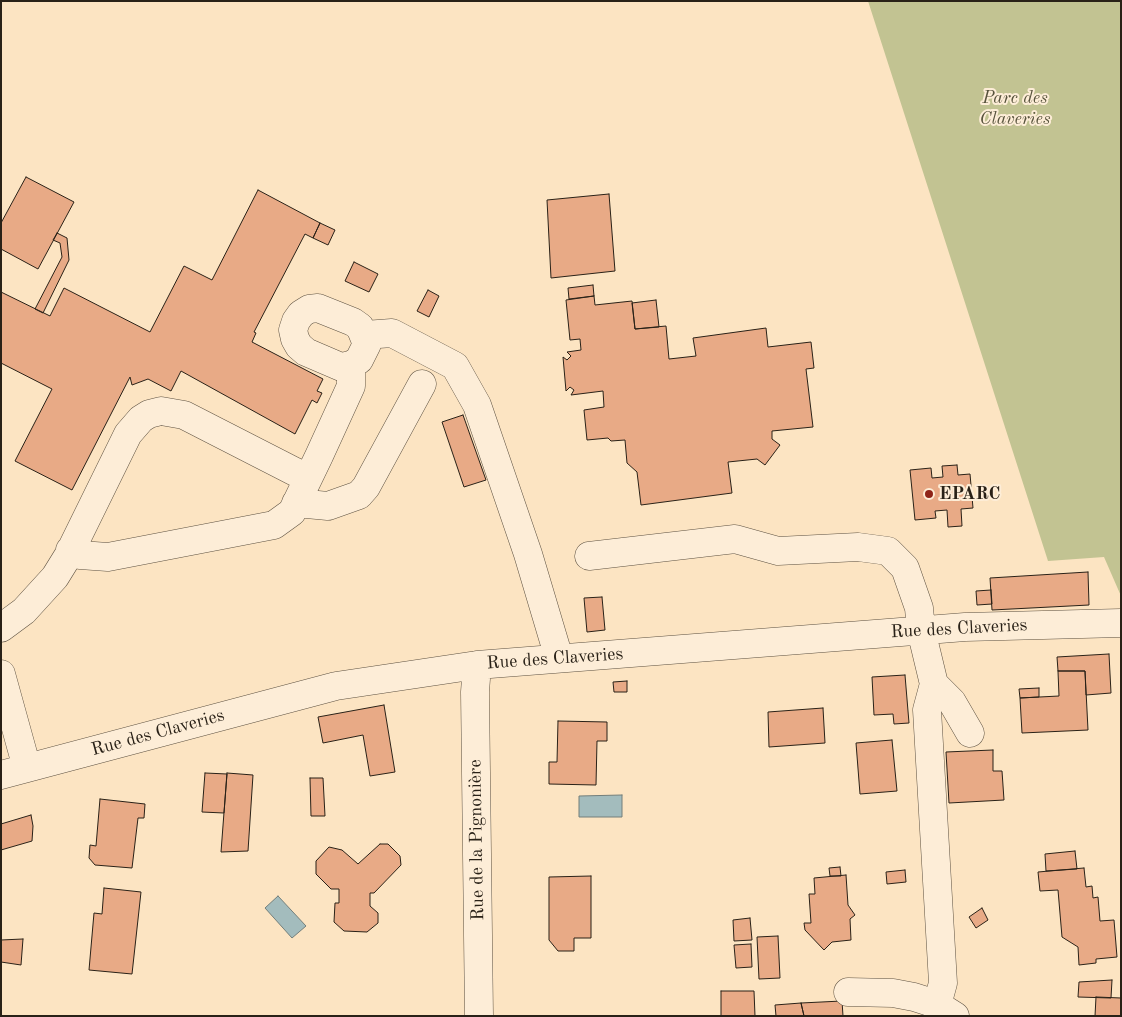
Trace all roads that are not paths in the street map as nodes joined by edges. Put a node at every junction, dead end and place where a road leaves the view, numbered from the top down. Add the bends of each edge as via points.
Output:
1 (365, 335) junction
2 (351, 365) junction
3 (422, 384) dead end
4 (307, 478) junction
5 (296, 503) junction
6 (70, 550) junction
7 (589, 556) dead end
8 (1121, 623) edge
9 (1, 628) edge
10 (921, 630) junction
11 (559, 658) junction
12 (477, 665) junction
13 (1, 674) edge
14 (934, 684) junction
15 (970, 733) dead end
16 (14, 772) edge
17 (848, 992) dead end
18 (946, 1010) edge
19 (479, 1016) edge

1 - 2 street via 364,352
1 - 2 street via 353,322 318,308 301,314 296,321 295,339 306,352 341,367
1 - 11 street via 392,333 455,366 477,405 528,554
2 - 4 street via 352,386
3 - 5 street via 359,495 328,506
4 - 5 street
4 - 6 street via 184,415 161,411 150,414 128,434
5 - 6 street via 292,512 274,525 108,557 80,555
6 - 9 street via 40,596
7 - 10 street via 735,539 778,551 858,547 888,551 905,568 919,608
8 - 10 street, Rue des Claveries
10 - 11 street, Rue des Claveries
10 - 14 street
11 - 12 street, Rue des Claveries
12 - 16 street, Rue des Claveries via 336,686
12 - 19 street, Rue de la Pignonière
13 - 16 street
14 - 15 street via 952,702
14 - 18 street via 926,710
17 - 18 street via 893,993

